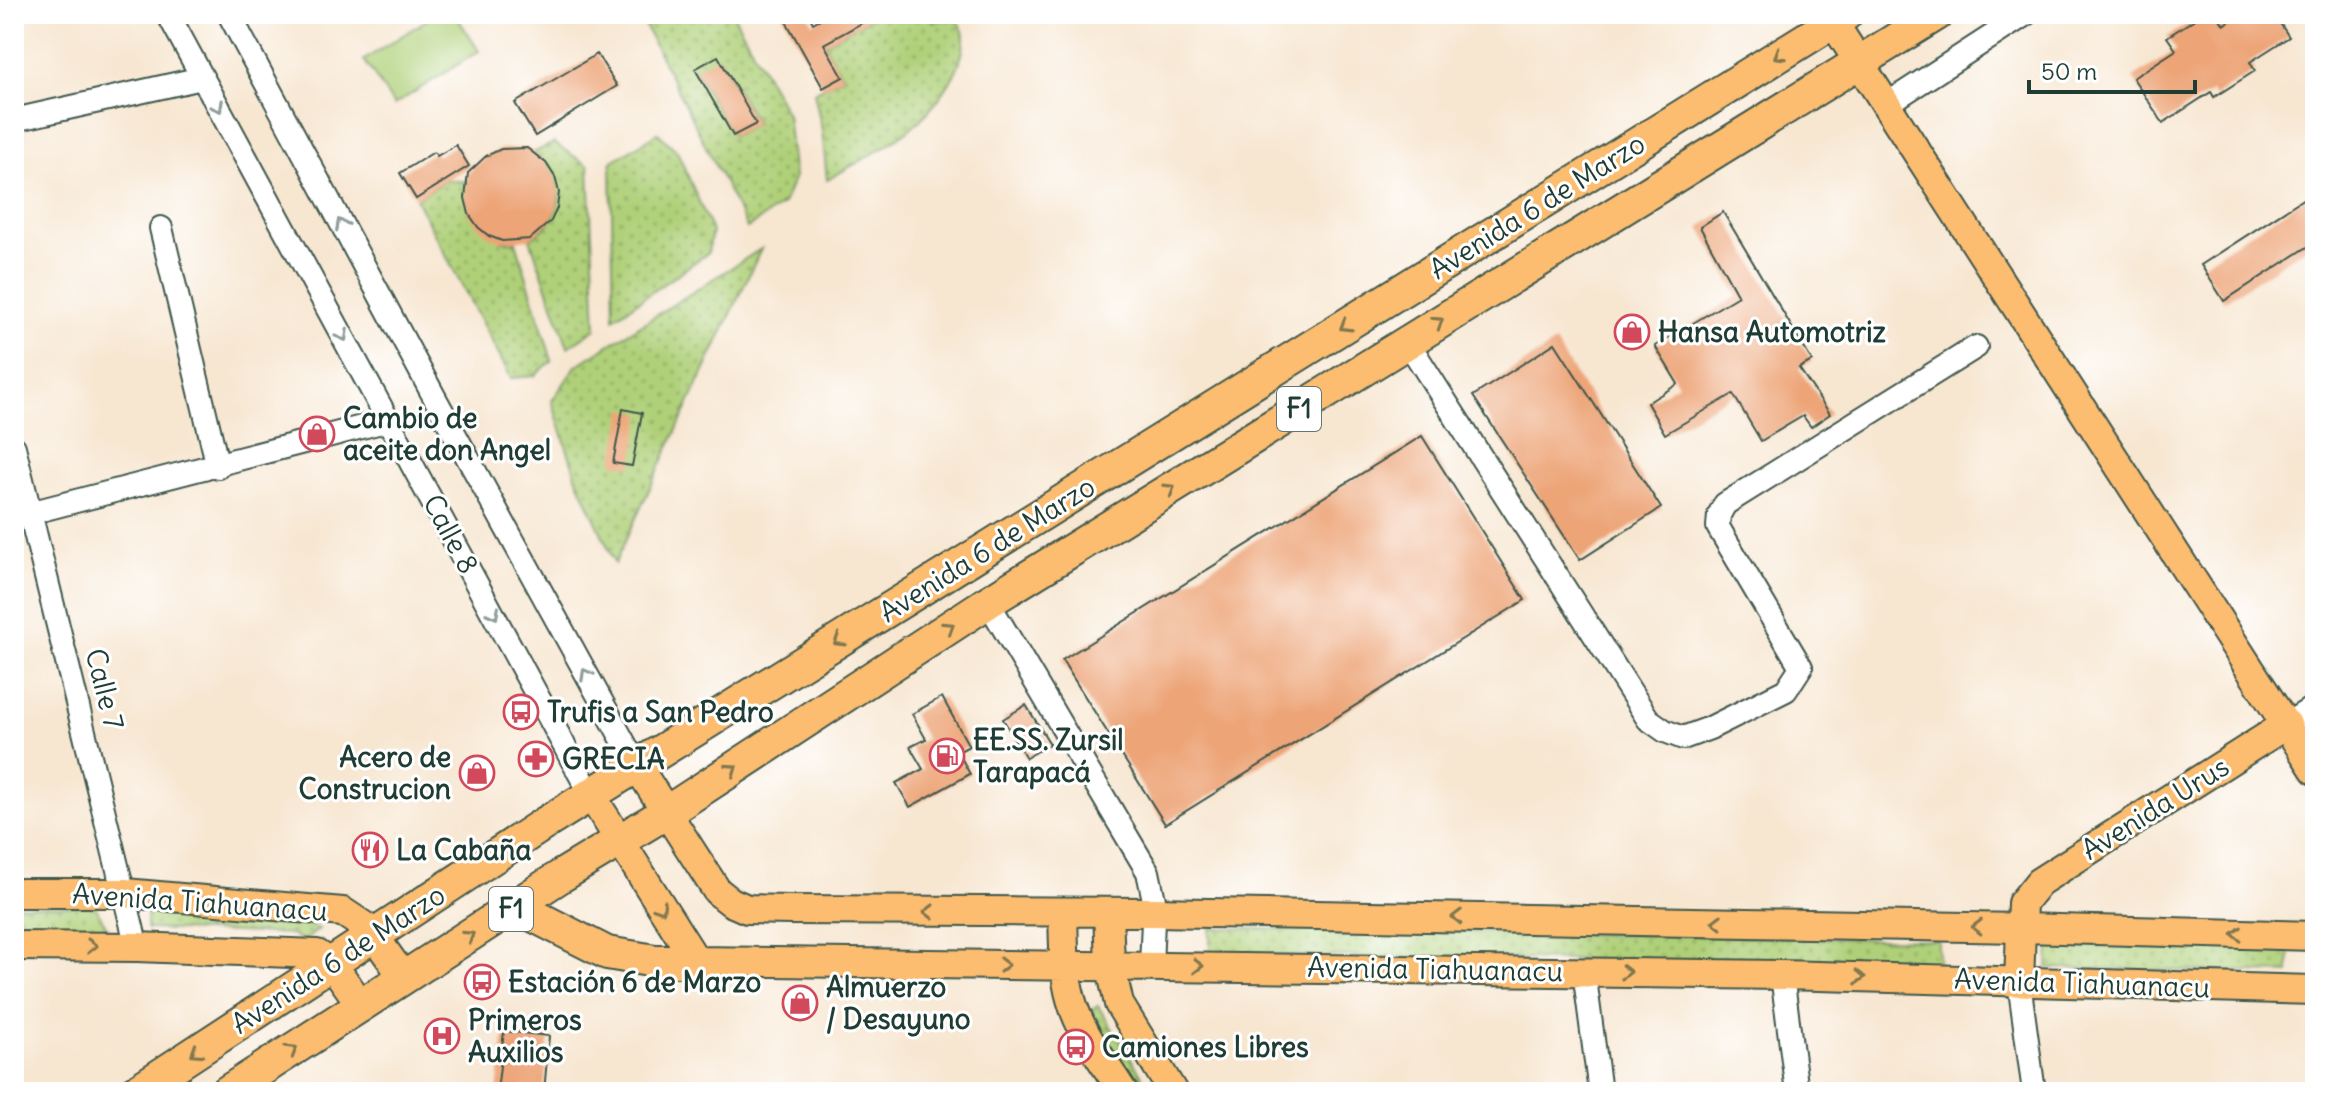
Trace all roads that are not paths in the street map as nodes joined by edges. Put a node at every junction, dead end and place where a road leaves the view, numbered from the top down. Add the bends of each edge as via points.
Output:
1 (168, 14) edge
2 (229, 14) edge
3 (1937, 14) edge
4 (2026, 14) edge
5 (1839, 18) edge
6 (1860, 62) junction
7 (202, 78) junction
8 (1887, 104) junction
9 (14, 120) edge
10 (161, 228) dead end
11 (1407, 341) junction
12 (1976, 347) dead end
13 (389, 420) junction
14 (14, 447) edge
15 (218, 467) junction
16 (22, 515) edge
17 (988, 602) junction
18 (2315, 706) edge
19 (2287, 724) junction
20 (637, 766) junction
21 (2315, 770) edge
22 (591, 795) junction
23 (667, 812) junction
24 (619, 842) junction
25 (14, 893) edge
26 (125, 893) junction
27 (515, 906) junction
28 (1063, 912) junction
29 (1108, 912) junction
30 (1153, 912) junction
31 (2020, 928) junction
32 (375, 936) junction
33 (2315, 936) edge
34 (14, 946) edge
35 (137, 947) junction
36 (696, 961) junction
37 (332, 964) junction
38 (1110, 964) junction
39 (1064, 965) junction
40 (1151, 965) junction
41 (1584, 971) junction
42 (1782, 975) junction
43 (404, 978) junction
44 (2019, 982) junction
45 (2315, 990) edge
46 (362, 1006) junction
47 (135, 1092) edge
48 (227, 1092) edge
49 (1123, 1092) edge
50 (1173, 1092) edge
51 (1600, 1092) edge
52 (1797, 1092) edge
53 (2034, 1092) edge

1 - 7 street, Calle 8
20 -> 2 street, Calle 8
3 - 6 highway, Avenida 6 de Marzo / F1
4 - 8 street
5 - 6 main road
5 -> 20 highway, Avenida 6 de Marzo / F1
6 - 8 main road
11 -> 6 highway, Avenida 6 de Marzo / F1
7 - 9 street
7 -> 13 street, Calle 8
8 - 19 main road
10 - 15 street
11 - 12 street via 1648,719 1683,738 1786,690 1801,667 1718,527 1725,504
17 -> 11 highway, Avenida 6 de Marzo / F1
13 - 15 street
13 -> 22 street, Calle 8
14 - 16 street, Calle 7
15 - 16 street
16 - 26 street, Calle 7
23 -> 17 highway, Avenida 6 de Marzo / F1
17 - 30 street via 1148,872
18 - 19 street, Avenida Urus
19 - 21 main road
19 - 31 main road, Avenida Urus via 2039,882 2022,903
20 - 22 highway, Avenida 6 de Marzo / F1
20 - 23 main road, Calle 8
22 - 24 main road, Calle 8
22 - 32 highway, Avenida 6 de Marzo / F1
23 - 24 highway, Avenida 6 de Marzo / F1
28 -> 23 main road, Avenida Tiahuanacu via 747,909 717,891
24 - 27 highway, Avenida 6 de Marzo / F1
24 -> 36 main road
25 - 26 main road, Avenida Tiahuanacu
26 - 32 main road, Avenida Tiahuanacu via 343,912
26 - 35 street, Calle 7
27 - 36 highway via 607,953
43 -> 27 highway, Avenida 6 de Marzo / F1
28 - 29 main road, Avenida Tiahuanacu
28 - 39 main road
29 - 30 main road, Avenida Tiahuanacu
29 - 38 main road
31 -> 30 main road, Avenida Tiahuanacu
30 - 40 street
33 -> 31 main road, Avenida Tiahuanacu
31 - 44 main road, Avenida Urus
32 - 37 highway, Avenida 6 de Marzo / F1
32 - 43 main road, Avenida Tiahuanacu
34 -> 35 main road, Avenida Tiahuanacu
35 - 37 main road, Avenida Tiahuanacu via 303,952
36 -> 39 main road, Avenida Tiahuanacu
37 - 46 main road, Avenida Tiahuanacu
37 -> 47 highway, Avenida 6 de Marzo / F1
38 - 39 main road, Avenida Tiahuanacu
38 - 40 main road, Avenida Tiahuanacu
38 - 50 main road via 1124,1014
39 - 49 main road via 1083,1029
40 -> 41 main road, Avenida Tiahuanacu
41 -> 42 main road, Avenida Tiahuanacu
41 - 51 street
42 -> 44 main road, Avenida Tiahuanacu
42 - 52 street
43 - 46 highway, Avenida 6 de Marzo / F1
44 - 45 main road, Avenida Tiahuanacu
44 - 53 street
48 -> 46 highway, Avenida 6 de Marzo / F1

